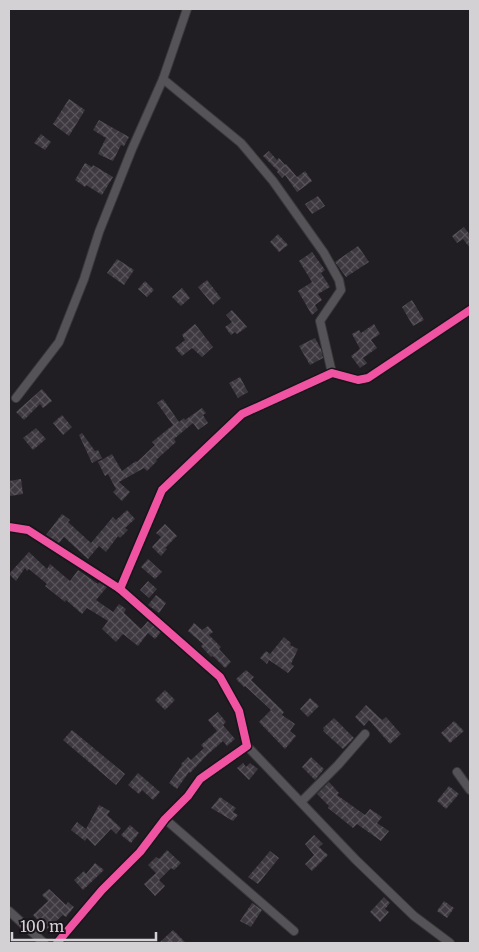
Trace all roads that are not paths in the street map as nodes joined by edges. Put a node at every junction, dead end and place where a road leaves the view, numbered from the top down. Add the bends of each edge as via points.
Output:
1 (187, 9) edge
2 (163, 79) junction
3 (470, 310) edge
4 (332, 372) junction
5 (16, 398) dead end
6 (9, 527) edge
7 (120, 589) junction
8 (365, 734) dead end
9 (247, 746) junction
10 (457, 772) dead end
11 (470, 790) edge
12 (300, 802) junction
13 (165, 819) junction
14 (9, 911) edge
15 (294, 931) dead end
16 (44, 943) edge
17 (58, 943) edge
18 (450, 943) edge

1 - 2 street
2 - 4 street via 241,143 324,253 341,290 320,321
2 - 5 street via 99,232 59,342
3 - 4 street via 368,378 358,380
4 - 7 street via 242,414 162,490
6 - 7 street via 28,530
7 - 9 street via 220,677 239,711
8 - 12 street
9 - 12 street
9 - 13 street via 200,779
10 - 11 street
12 - 18 street via 414,916
13 - 15 street
13 - 17 street via 140,852 102,890
14 - 16 street

